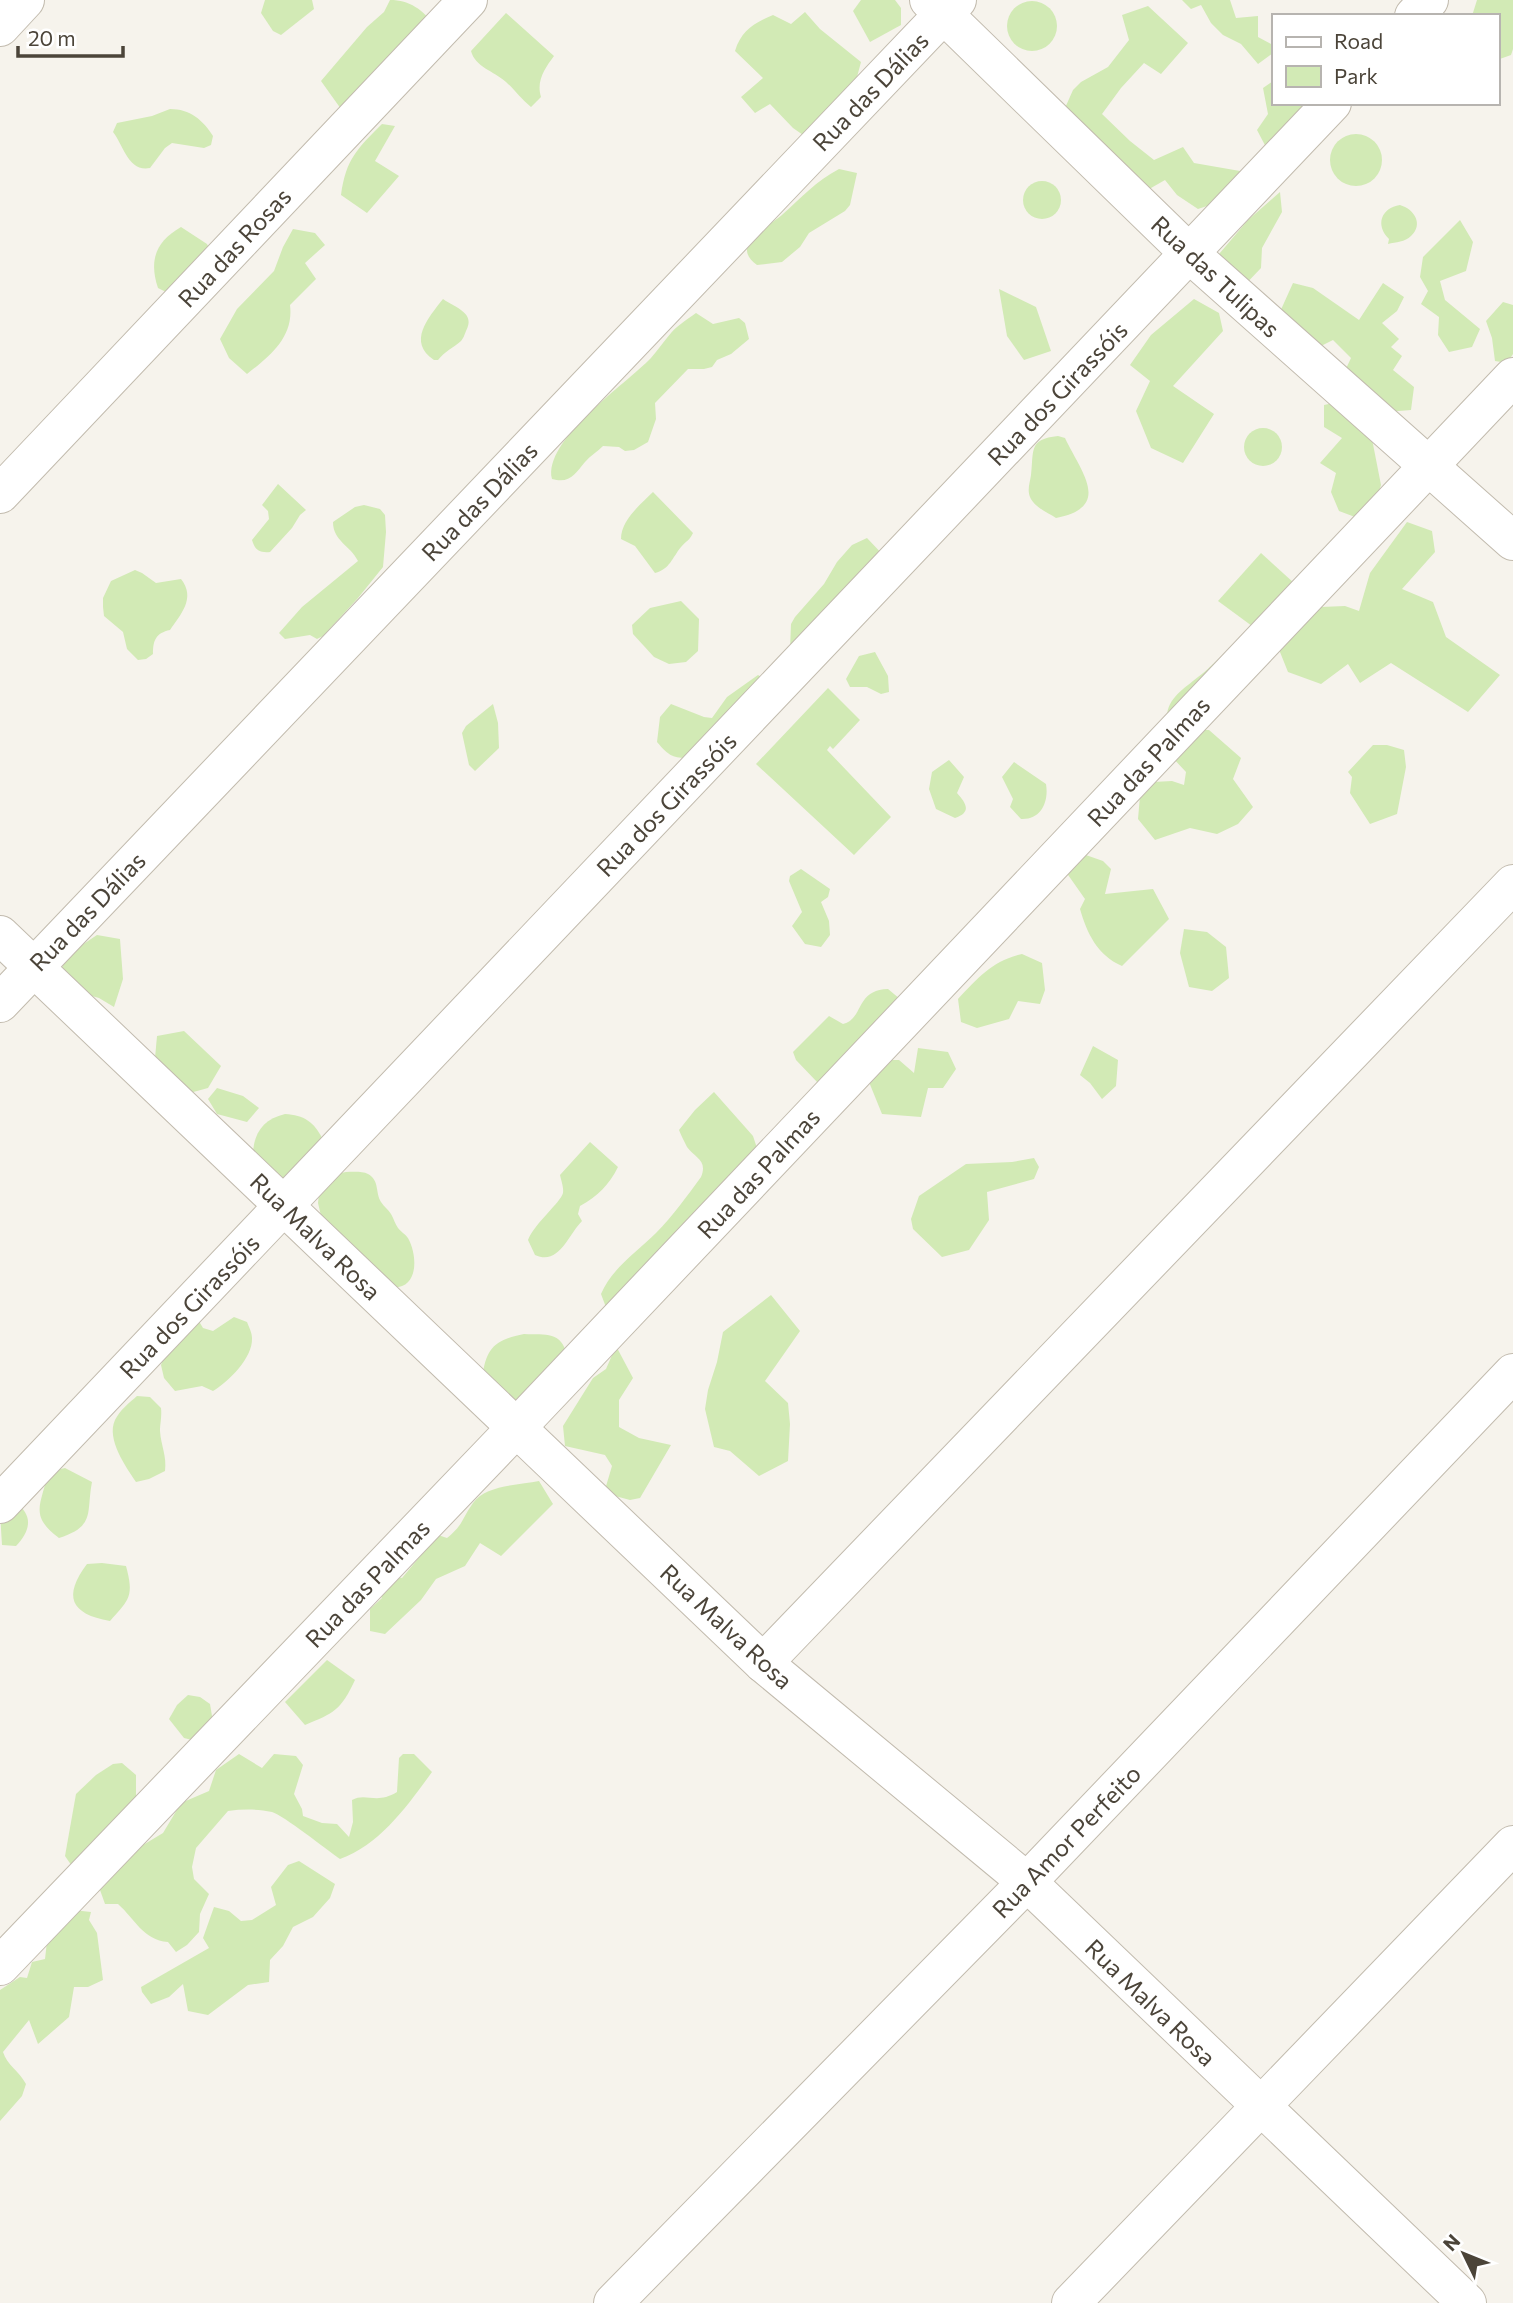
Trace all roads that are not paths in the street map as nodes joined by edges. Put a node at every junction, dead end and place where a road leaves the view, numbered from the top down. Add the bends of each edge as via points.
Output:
1 (25, 0) edge
2 (468, 0) edge
3 (1429, 0) edge
4 (943, 5) edge
5 (1416, 14) edge
6 (0, 27) edge
7 (1330, 105) edge
8 (1190, 254) junction
9 (1513, 377) edge
10 (1427, 467) junction
11 (0, 494) edge
12 (1513, 541) edge
13 (1513, 884) edge
14 (0, 935) edge
15 (34, 967) junction
16 (0, 1003) edge
17 (285, 1206) junction
18 (1513, 1373) edge
19 (517, 1427) junction
20 (0, 1504) edge
21 (763, 1662) junction
22 (1513, 1845) edge
23 (1027, 1882) junction
24 (0, 1966) edge
25 (1261, 2108) junction
26 (613, 2303) edge
27 (1071, 2303) edge
28 (1466, 2303) edge

1 - 6 street
2 - 11 street, Rua das Rosas
3 - 5 street
4 - 8 street, Rua das Tulipas
4 - 15 street, Rua das Dálias
7 - 8 street, Rua dos Girassóis
8 - 10 street, Rua das Tulipas
8 - 17 street, Rua dos Girassóis
9 - 10 street, Rua das Palmas
10 - 12 street, Rua das Tulipas
10 - 19 street, Rua das Palmas
13 - 21 street
14 - 15 street, Rua Malva Rosa
15 - 16 street, Rua das Dálias
15 - 17 street, Rua Malva Rosa
17 - 19 street, Rua Malva Rosa
17 - 20 street, Rua dos Girassóis
18 - 23 street, Rua Amor Perfeito
19 - 21 street, Rua Malva Rosa
19 - 24 street, Rua das Palmas
21 - 23 street, Rua Malva Rosa
22 - 25 street
23 - 25 street, Rua Malva Rosa
23 - 26 street, Rua Amor Perfeito
25 - 27 street
25 - 28 street, Rua Malva Rosa

